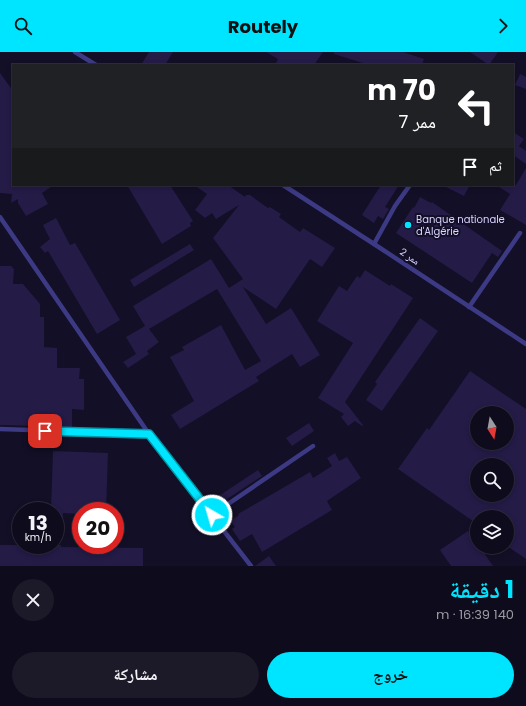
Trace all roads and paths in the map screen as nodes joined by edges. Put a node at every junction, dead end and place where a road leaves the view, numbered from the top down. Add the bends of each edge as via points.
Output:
1 (75, 52) edge
2 (94, 64) edge
3 (285, 186) edge
4 (409, 186) edge
5 (0, 217) edge
6 (520, 233) dead end
7 (374, 244) junction
8 (469, 307) junction
9 (526, 344) edge
10 (0, 429) edge
11 (149, 434) junction
12 (313, 446) dead end
13 (212, 515) junction
14 (251, 566) edge

1 - 2 lane
3 - 7 lane, ممر 2
4 - 7 lane
5 - 11 lane
6 - 8 lane
7 - 8 lane, ممر 2
8 - 9 lane, ممر 2
10 - 11 lane
11 - 13 lane
12 - 13 lane
13 - 14 lane

